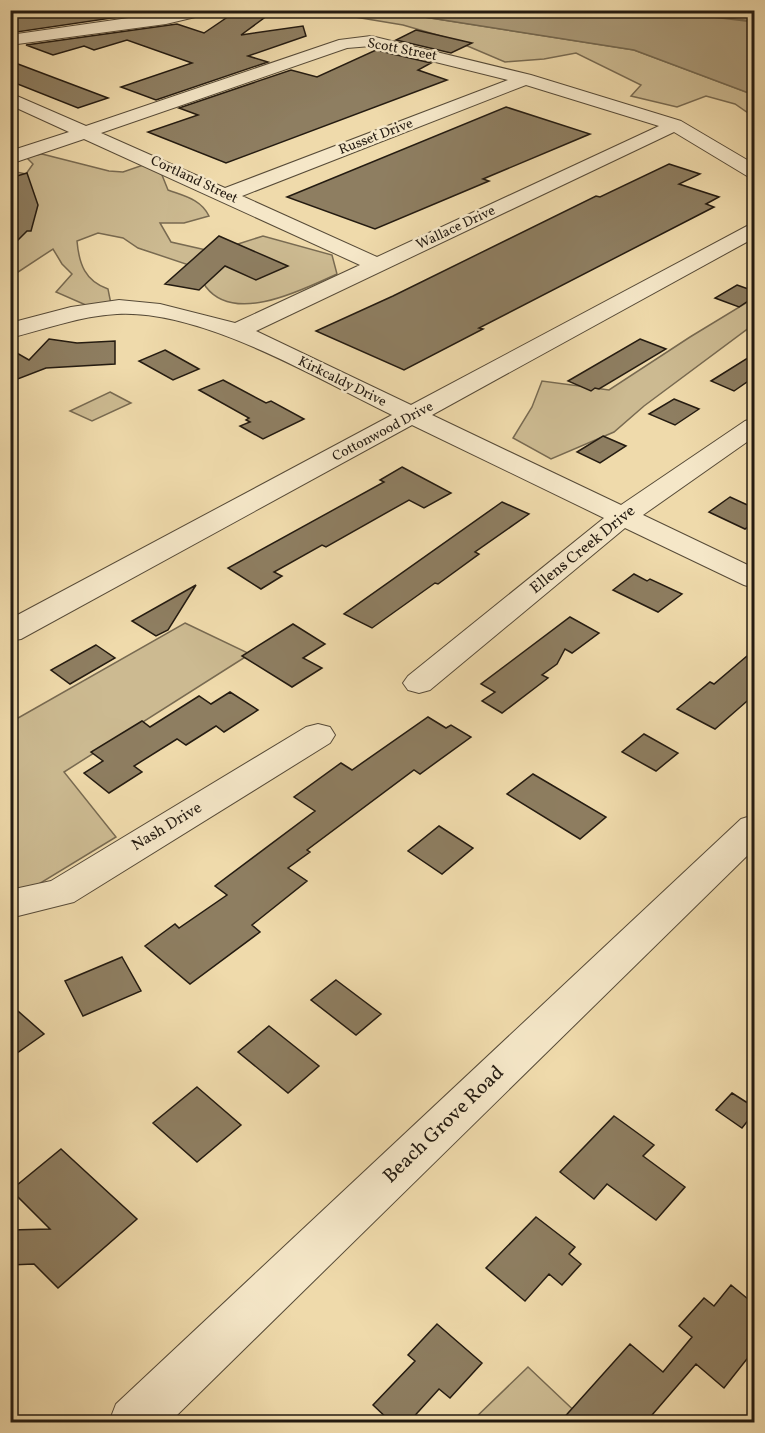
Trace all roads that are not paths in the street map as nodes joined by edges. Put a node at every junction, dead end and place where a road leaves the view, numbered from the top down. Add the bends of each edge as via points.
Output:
1 (207, 10) edge
2 (10, 40) edge
3 (525, 79) junction
4 (10, 98) edge
5 (675, 125) junction
6 (89, 132) junction
7 (10, 158) edge
8 (754, 172) edge
9 (226, 195) junction
10 (754, 230) edge
11 (377, 265) junction
12 (10, 331) edge
13 (237, 331) junction
14 (413, 416) junction
15 (754, 426) edge
16 (623, 516) junction
17 (754, 579) edge
18 (10, 632) edge
19 (419, 683) dead end
20 (318, 735) dead end
21 (752, 835) edge
22 (10, 904) edge
23 (134, 1422) edge

1 - 2 street
3 - 5 street, Scott Street
3 - 6 street, Scott Street via 371,41 345,43
3 - 9 street, Russet Drive
4 - 6 street, Cortland Street
5 - 8 street, Scott Street
5 - 11 street, Wallace Drive
6 - 7 street, Scott Street
6 - 9 street, Cortland Street
9 - 11 street, Cortland Street
10 - 14 street, Cottonwood Drive
11 - 13 street, Wallace Drive
12 - 13 street, Kirkcaldy Drive via 50,318 130,307 172,313
13 - 14 street, Kirkcaldy Drive
14 - 16 street, Kirkcaldy Drive
14 - 18 street, Cottonwood Drive
15 - 16 street, Ellens Creek Drive
16 - 17 street, Kirkcaldy Drive
16 - 19 street, Ellens Creek Drive
20 - 22 street, Nash Drive via 61,892
21 - 23 street, Beach Grove Road

